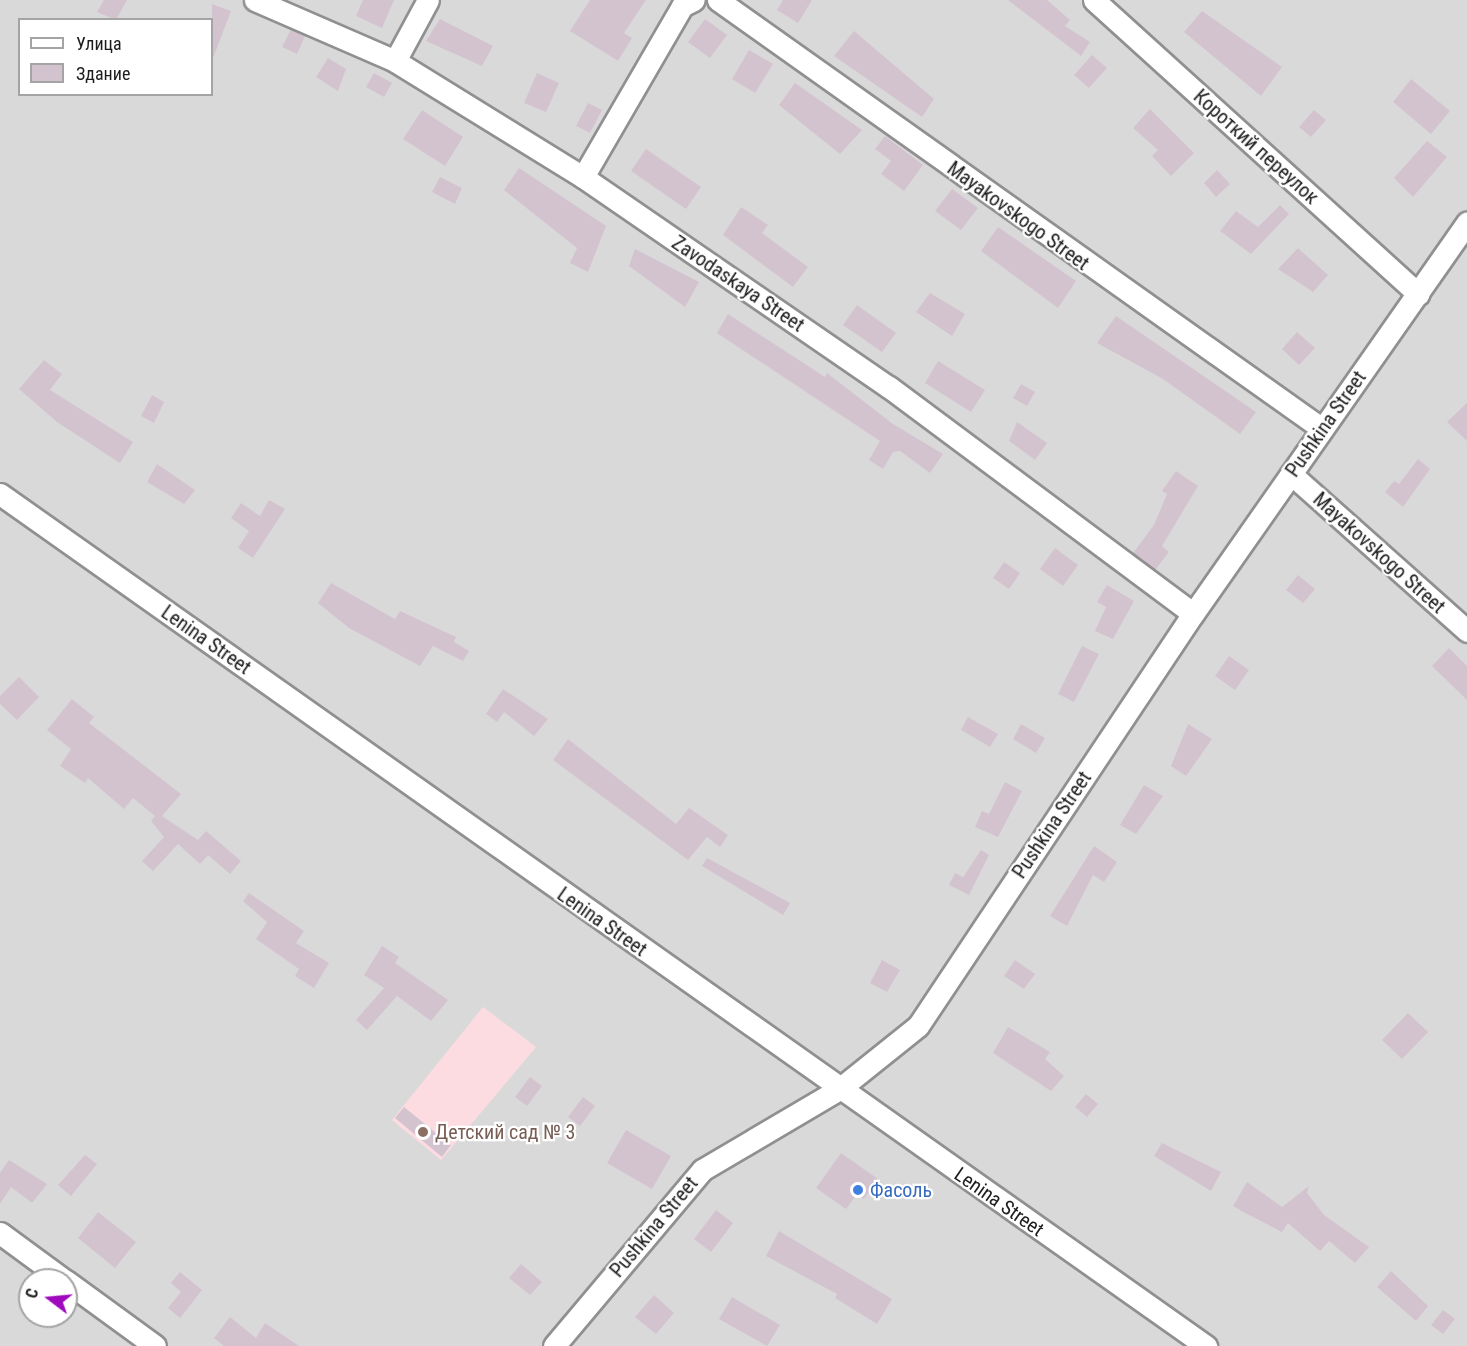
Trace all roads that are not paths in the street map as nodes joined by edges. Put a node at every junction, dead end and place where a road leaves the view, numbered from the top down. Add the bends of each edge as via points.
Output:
1 (255, 0) edge
2 (428, 0) edge
3 (718, 0) edge
4 (1094, 0) edge
5 (688, 3) edge
6 (394, 61) junction
7 (583, 177) junction
8 (1467, 222) edge
9 (1418, 294) junction
10 (1321, 428) junction
11 (1291, 474) junction
12 (0, 494) edge
13 (1193, 614) junction
14 (1467, 631) edge
15 (838, 1090) junction
16 (0, 1233) edge
17 (47, 1268) edge
18 (78, 1290) edge
19 (155, 1346) edge
20 (554, 1346) edge
21 (1206, 1346) edge

1 - 6 street, Zavodaskaya Street
2 - 6 street
3 - 10 street, Mayakovskogo Street
4 - 9 street, Короткий переулок
5 - 7 street
6 - 7 street, Zavodaskaya Street
7 - 13 street, Zavodaskaya Street via 889,387
8 - 9 street, Pushkina Street
9 - 10 street, Pushkina Street
10 - 11 street, Pushkina Street
11 - 13 street, Pushkina Street
11 - 14 street, Mayakovskogo Street
12 - 15 street, Lenina Street
13 - 15 street, Pushkina Street via 918,1026
15 - 20 street, Pushkina Street via 702,1170
15 - 21 street, Lenina Street
16 - 17 street
18 - 19 street

